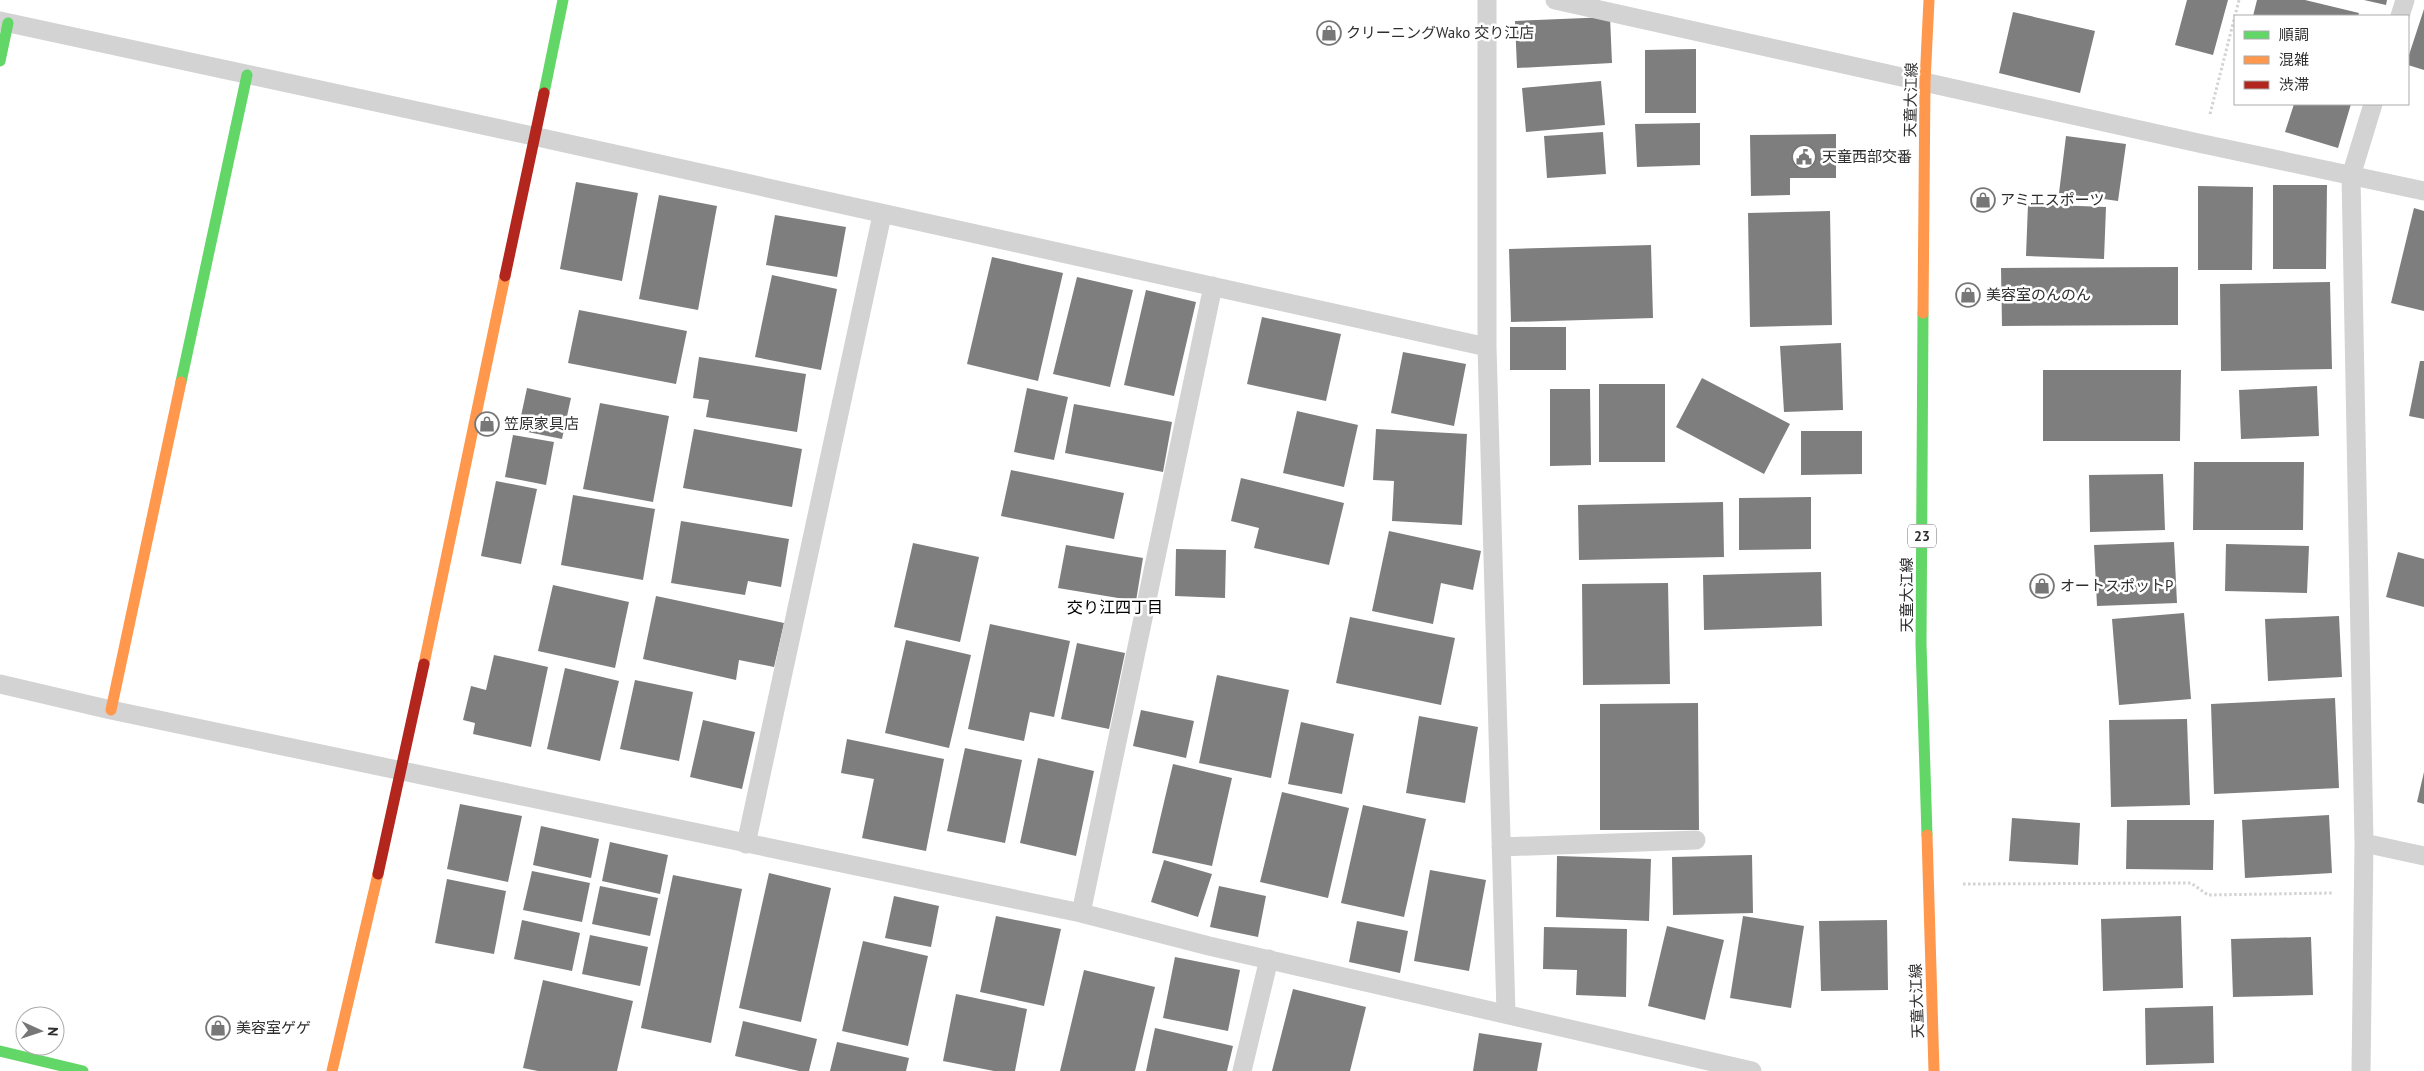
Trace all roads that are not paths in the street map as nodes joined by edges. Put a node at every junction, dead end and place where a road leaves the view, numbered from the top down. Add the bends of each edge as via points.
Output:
1 (563, 0) edge
2 (1487, 0) edge
3 (1555, 0) edge
4 (1929, 0) edge
5 (2404, 0) edge
6 (2400, 15) edge
7 (4, 22) edge
8 (0, 61) edge
9 (247, 75) junction
10 (1925, 82) junction
11 (2373, 105) edge
12 (533, 136) junction
13 (2351, 176) junction
14 (2424, 191) edge
15 (882, 215) junction
16 (1213, 286) junction
17 (1487, 347) junction
18 (0, 684) edge
19 (111, 710) junction
20 (402, 770) junction
21 (1696, 840) dead end
22 (2364, 843) junction
23 (746, 844) junction
24 (1501, 847) junction
25 (2424, 856) edge
26 (1081, 914) junction
27 (1269, 959) junction
28 (1506, 1014) junction
29 (0, 1051) edge
30 (83, 1071) edge
31 (332, 1071) edge
32 (1242, 1071) edge
33 (1752, 1071) edge
34 (1934, 1071) edge
35 (2361, 1071) edge

1 - 12 street
2 - 17 lane
3 - 10 lane
4 - 10 street, 天童大江線 / 23
5 - 6 lane
7 - 8 street
7 - 9 lane
9 - 12 lane
9 - 19 street
10 - 13 lane
10 - 34 street, 天童大江線 / 23 via 1921,644
11 - 13 lane
12 - 15 lane
12 - 20 street
13 - 14 lane
13 - 22 lane
15 - 16 lane
15 - 23 lane
16 - 17 lane
16 - 26 lane
17 - 24 lane
18 - 19 lane
19 - 20 lane
20 - 23 lane
20 - 31 street
21 - 24 lane
22 - 25 lane
22 - 35 lane
23 - 26 lane
24 - 28 lane
26 - 27 lane
27 - 28 lane
27 - 32 lane
28 - 33 lane
29 - 30 street

